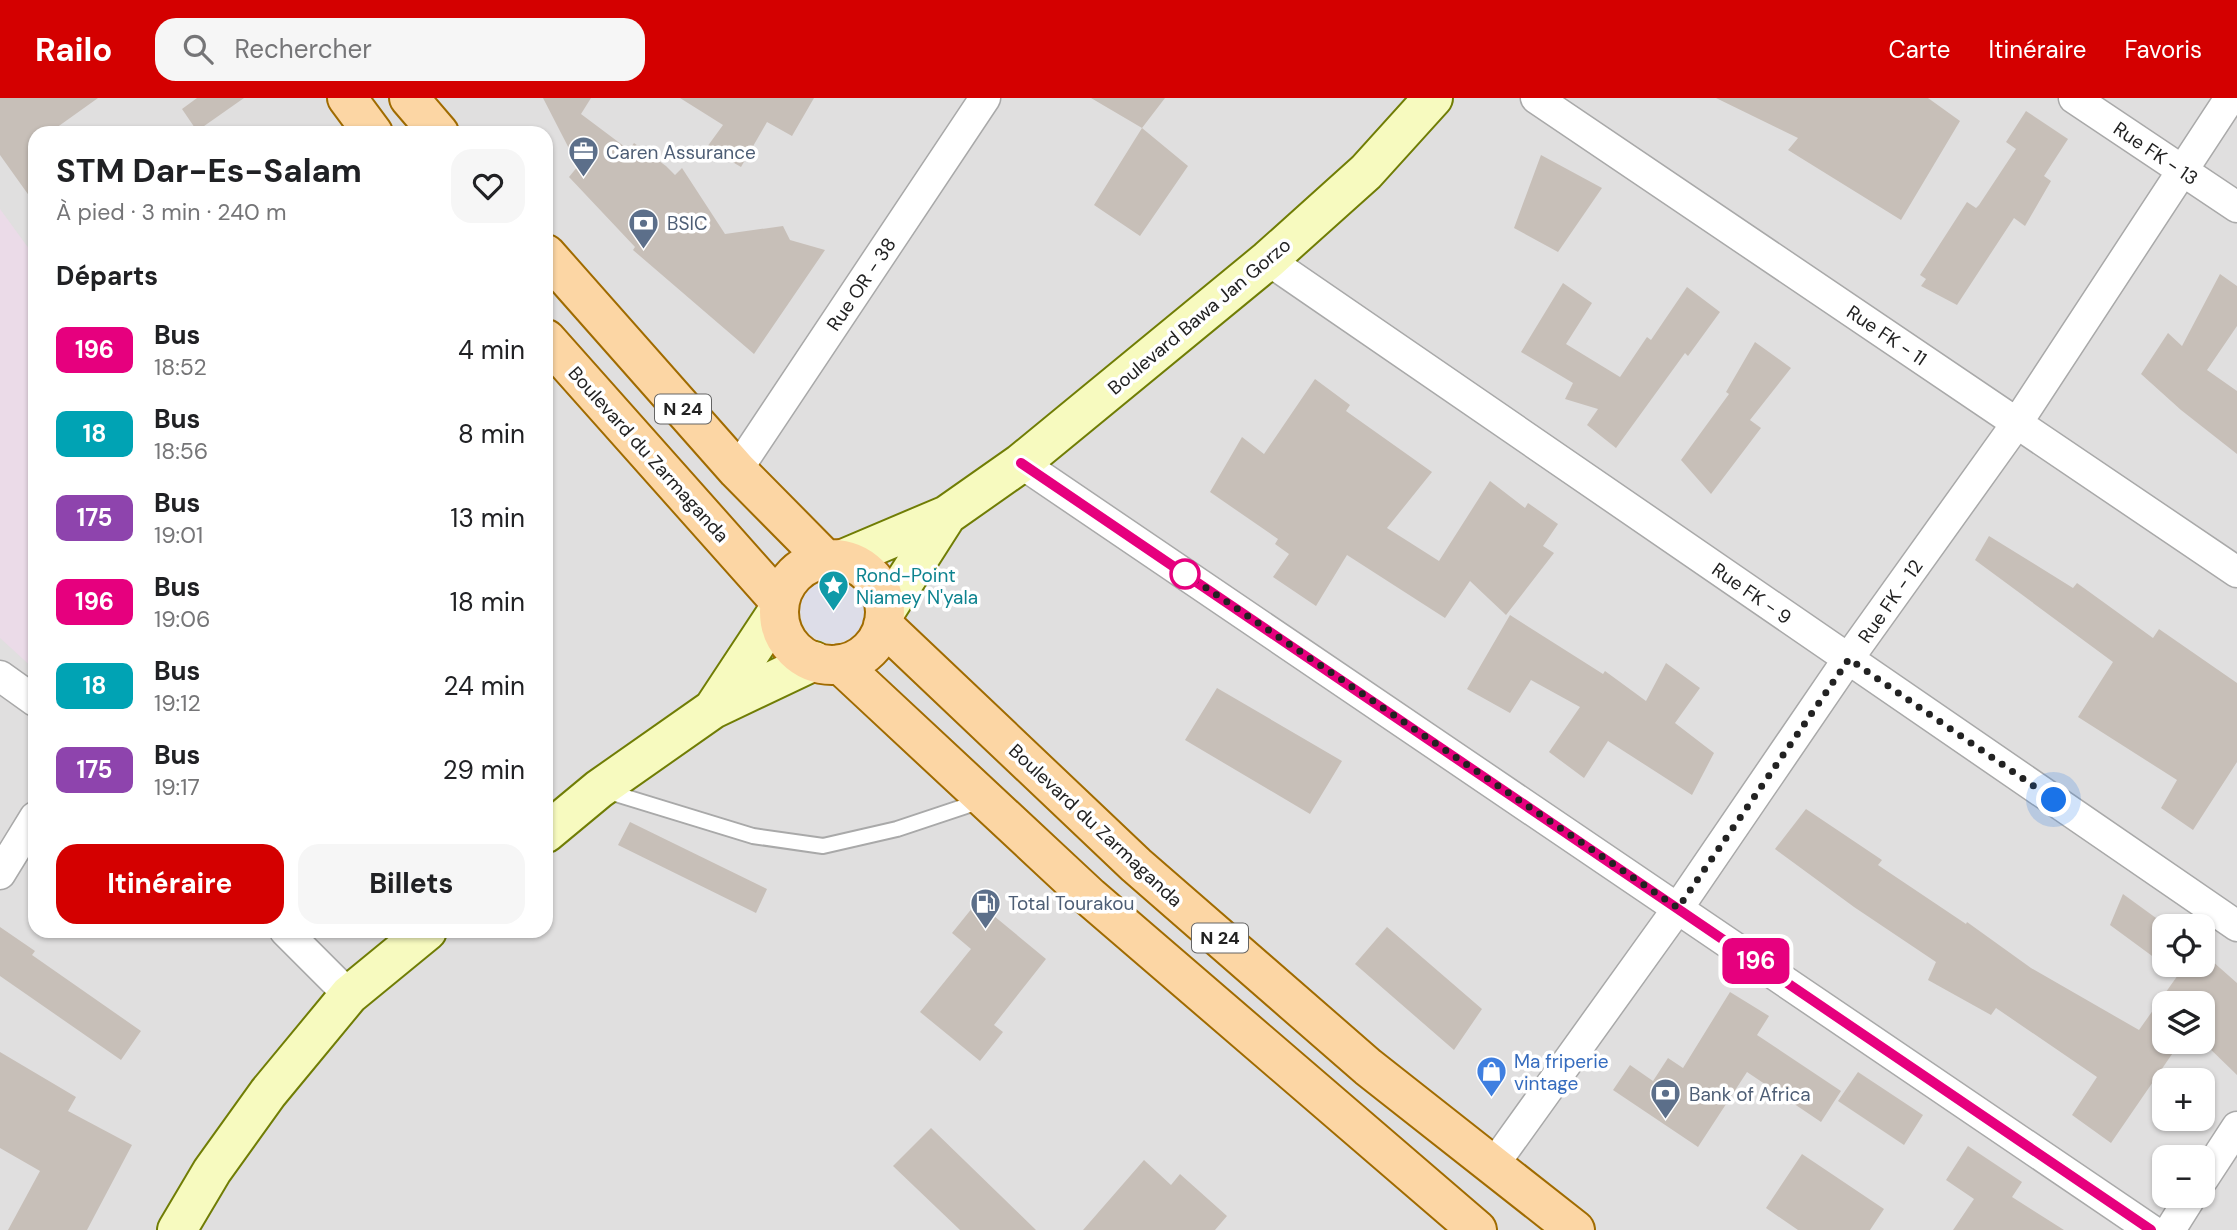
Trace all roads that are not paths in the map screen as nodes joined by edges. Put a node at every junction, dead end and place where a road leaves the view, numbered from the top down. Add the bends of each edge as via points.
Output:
1 (347, 98) edge
2 (985, 98) edge
3 (1433, 98) edge
4 (1536, 98) edge
5 (2074, 98) edge
6 (2230, 98) edge
7 (368, 126) edge
8 (2182, 171) junction
9 (2237, 207) edge
10 (1268, 260) junction
11 (553, 262) edge
12 (553, 347) edge
13 (2017, 423) junction
14 (1021, 463) junction
15 (737, 470) junction
16 (947, 515) junction
17 (834, 559) junction
18 (2237, 572) edge
19 (779, 605) junction
20 (884, 619) junction
21 (1849, 659) junction
22 (827, 663) junction
23 (0, 676) edge
24 (28, 696) edge
25 (713, 709) junction
26 (599, 789) junction
27 (985, 799) junction
28 (553, 827) edge
29 (28, 828) edge
30 (0, 874) edge
31 (1678, 908) junction
32 (2237, 926) edge
33 (292, 938) edge
34 (418, 938) edge
35 (349, 995) junction
36 (2237, 1127) edge
37 (2215, 1161) edge
38 (1492, 1167) junction
39 (2184, 1208) edge
40 (177, 1230) edge
41 (1477, 1230) edge
42 (1575, 1230) edge
43 (2151, 1230) edge
44 (2170, 1230) edge

1 - 7 main road
2 - 15 street, Rue OR - 38
3 - 10 main road, Boulevard Bawa Jan Gorzo via 1366,172
4 - 13 street, Rue FK - 11
5 - 8 street, Rue FK - 13
6 - 8 street, Rue FK - 12
8 - 9 street, Rue FK - 13
8 - 13 street, Rue FK - 12
10 - 14 main road, Boulevard Bawa Jan Gorzo
10 - 21 street, Rue FK - 9
11 - 15 main road, N 24
12 - 19 main road, Boulevard du Zarmaganda / N 24
13 - 18 street, Rue FK - 11
13 - 21 street, Rue FK - 12
14 - 16 main road, Boulevard Bawa Jan Gorzo
14 - 31 street
15 - 17 main road, N 24
16 - 17 main road, Boulevard Bawa Jan Gorzo
16 - 20 main road, Boulevard Bawa Jan Gorzo
17 - 19 main road via 810,564 796,573
17 - 20 main road via 868,573 877,584
19 - 22 main road via 784,635 802,655
19 - 25 main road
20 - 22 main road via 877,640 867,651 854,659
20 - 38 main road, Boulevard du Zarmaganda / N 24 via 1136,865 1368,1067
21 - 31 street, Rue FK - 12
21 - 32 street, Rue FK - 9
22 - 25 main road
22 - 27 main road, N 24
23 - 24 street
25 - 26 main road
26 - 27 lane via 753,836 823,846 897,829
26 - 28 main road
27 - 41 main road, N 24 via 1090,897
29 - 30 street
31 - 38 street, Rue FK - 12
31 - 43 street
33 - 35 street
34 - 35 main road
35 - 40 main road via 268,1093
36 - 37 street
38 - 42 main road, Boulevard du Zarmaganda / N 24
39 - 44 street

